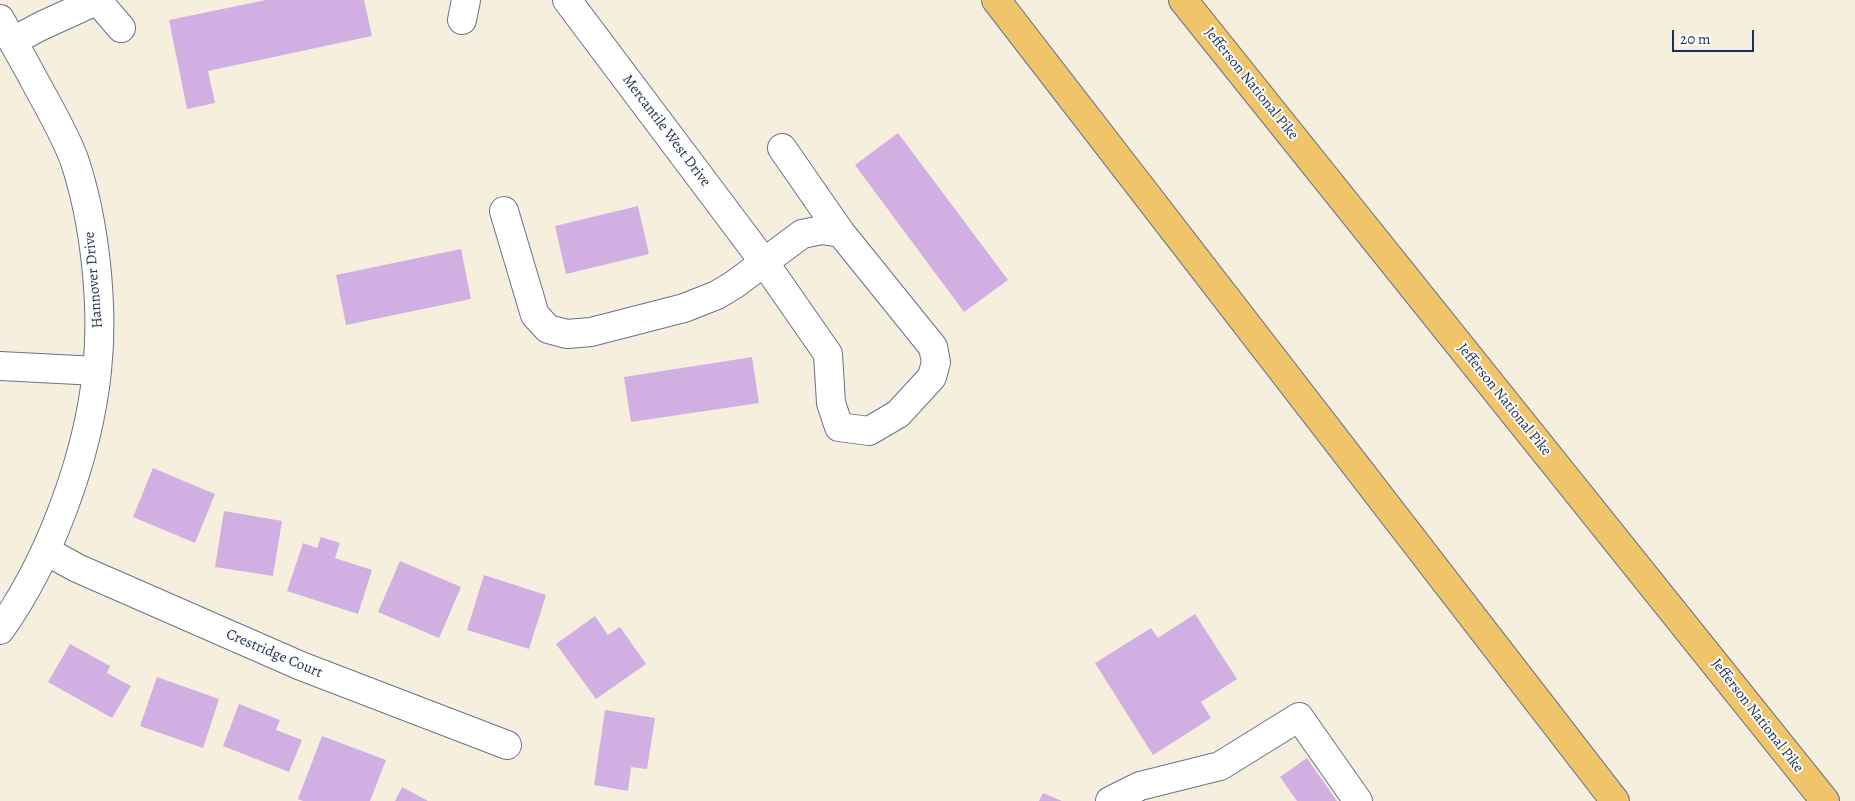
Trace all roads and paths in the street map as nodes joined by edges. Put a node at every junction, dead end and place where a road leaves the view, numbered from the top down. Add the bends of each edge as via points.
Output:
1 (97, 0) edge
2 (567, 0) edge
3 (996, 0) edge
4 (1183, 0) edge
5 (120, 28) dead end
6 (6, 30) edge
7 (782, 148) dead end
8 (504, 211) dead end
9 (841, 233) junction
10 (764, 262) junction
11 (0, 366) edge
12 (97, 371) junction
13 (46, 551) junction
14 (0, 630) edge
15 (507, 745) dead end
16 (1110, 801) edge
17 (1358, 801) edge
18 (1615, 801) edge
19 (1824, 801) edge

1 - 5 street
1 - 6 street via 41,26
2 - 10 street, Mercantile West Drive
3 - 18 highway
4 - 19 highway, Jefferson National Pike
6 - 12 street, Hannover Drive via 62,131 87,203 100,316
7 - 9 street, Mercantile West Drive
8 - 10 street via 535,315 548,329 567,334 591,332 684,308 717,295
9 - 10 street via 822,230 802,234
9 - 10 street, Mercantile West Drive via 933,347 936,362 932,377 898,414 869,431 839,426 831,403 828,354
11 - 12 street
12 - 13 street, Hannover Drive via 89,422 69,494
13 - 14 street, Hannover Drive via 19,604
13 - 15 street, Crestridge Court via 77,568 301,666
16 - 17 street via 1140,786 1220,766 1299,717

